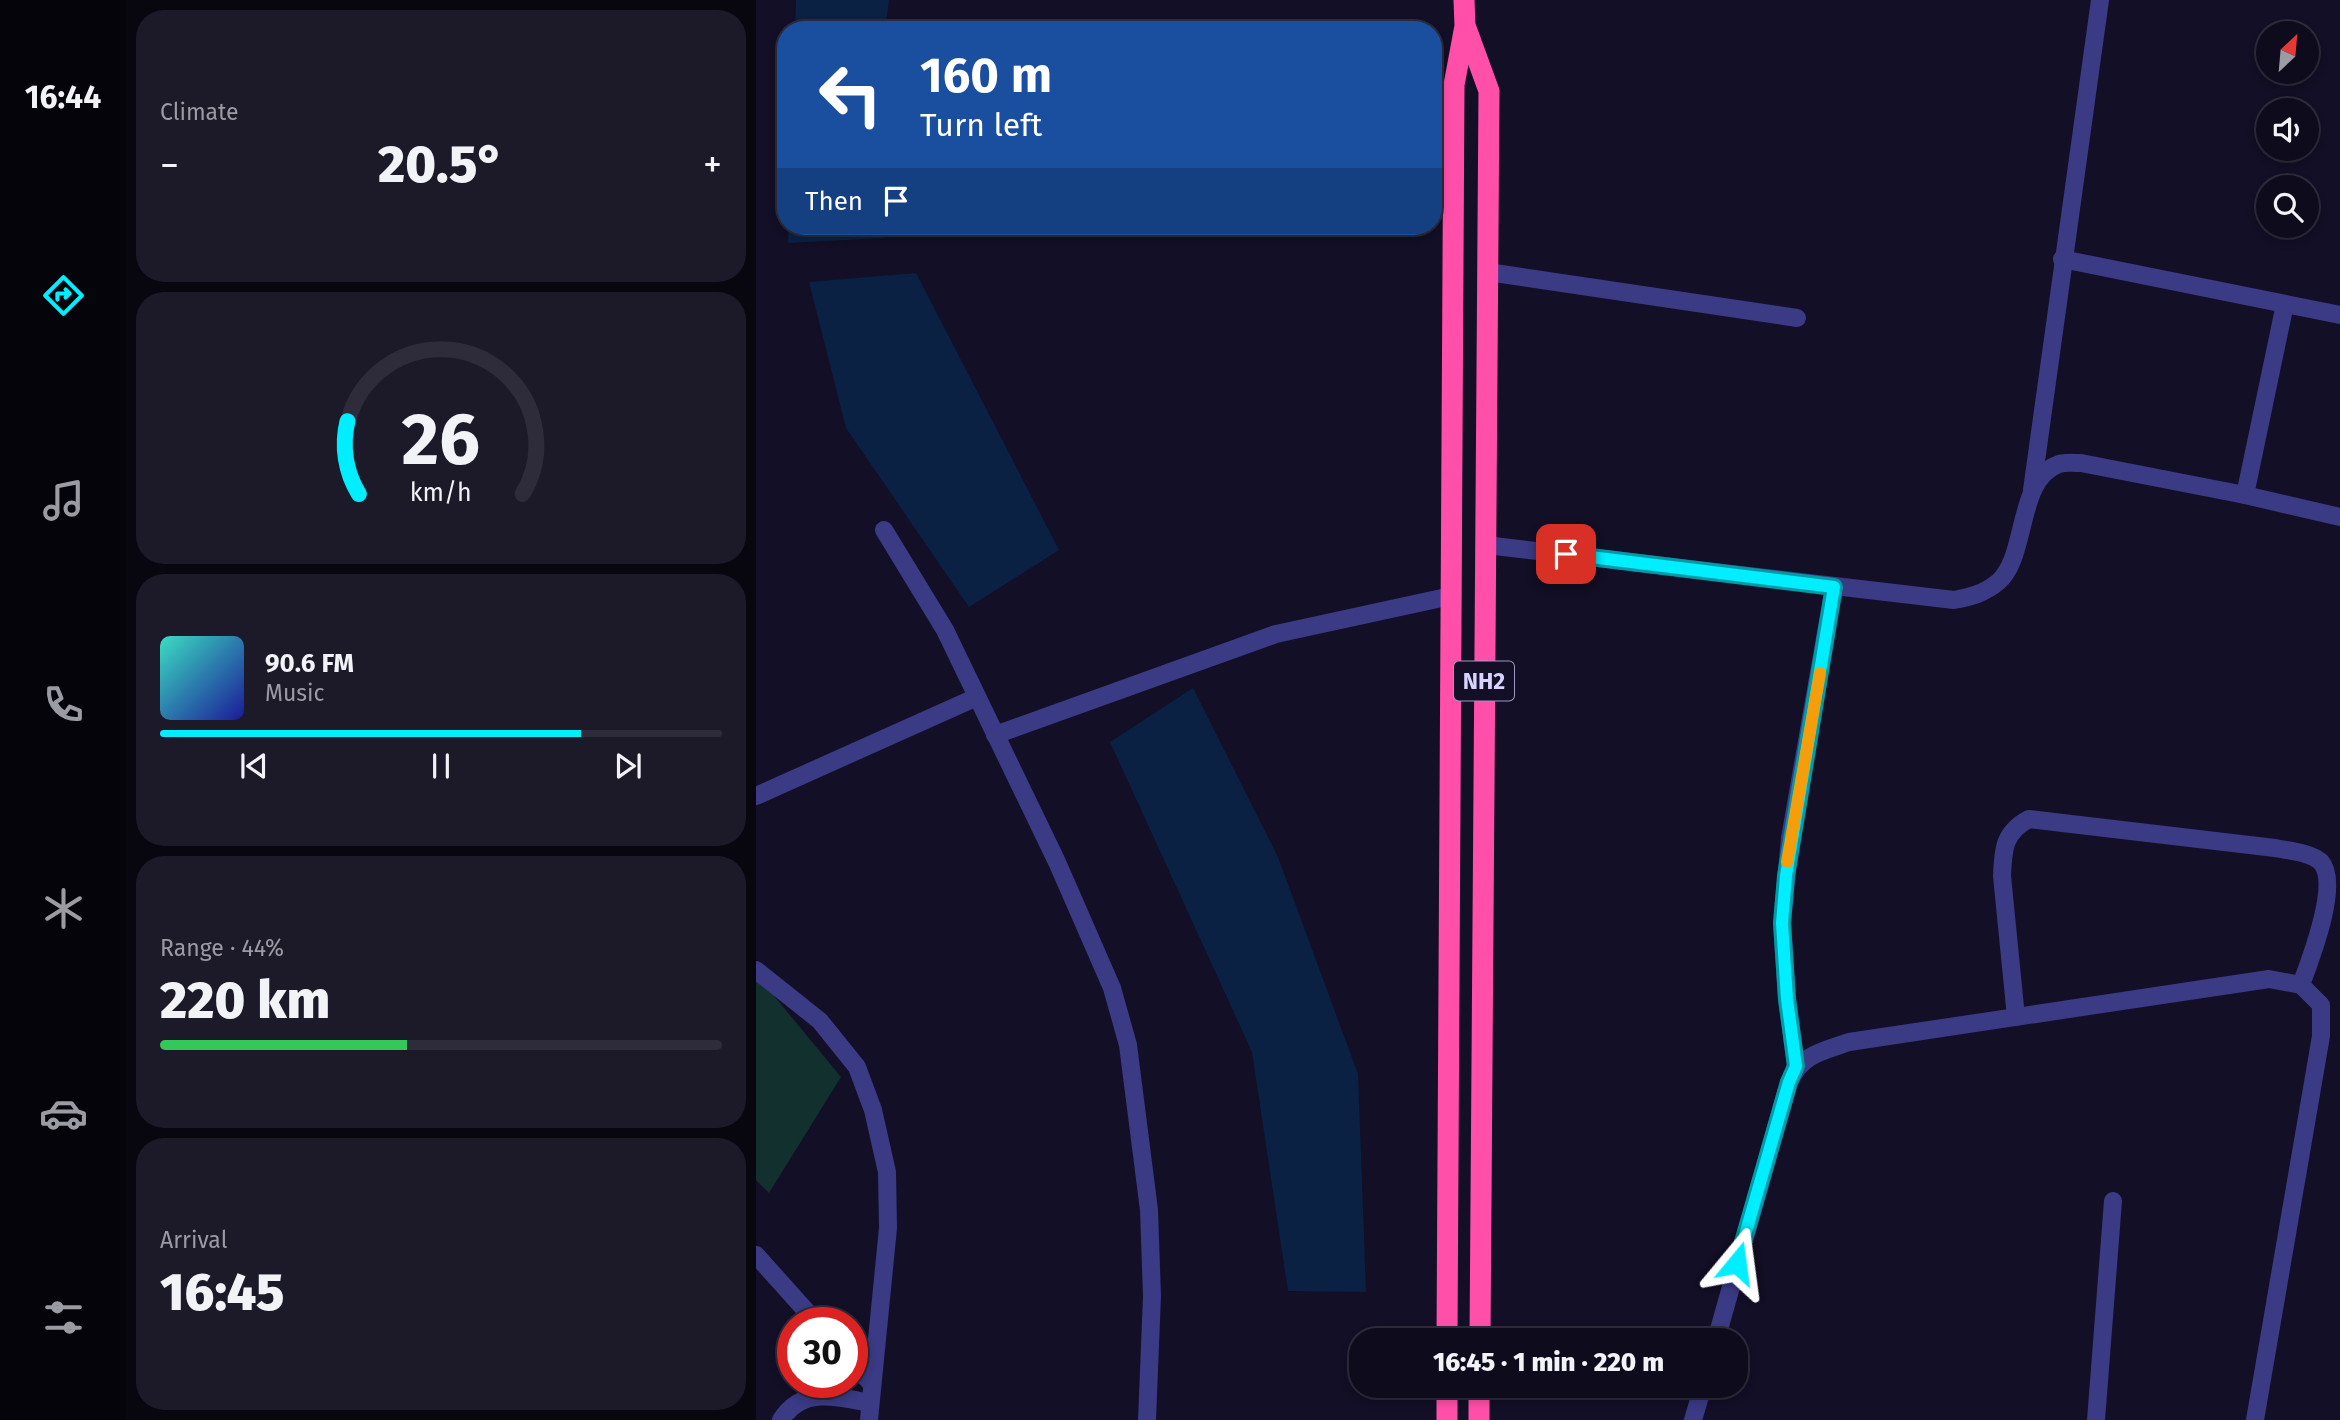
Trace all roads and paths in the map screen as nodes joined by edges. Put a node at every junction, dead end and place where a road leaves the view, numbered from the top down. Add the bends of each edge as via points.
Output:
1 (1465, 0) edge
2 (2100, 0) edge
3 (1465, 26) junction
4 (2062, 259) junction
5 (1488, 272) junction
6 (2285, 304) junction
7 (2340, 315) edge
8 (1797, 318) dead end
9 (2245, 495) junction
10 (2031, 497) junction
11 (2340, 517) edge
12 (884, 530) dead end
13 (1486, 545) junction
14 (1834, 587) junction
15 (1451, 596) junction
16 (978, 697) junction
17 (995, 735) junction
18 (756, 796) edge
19 (756, 970) edge
20 (2301, 985) junction
21 (2016, 1017) junction
22 (1796, 1066) junction
23 (2113, 1201) dead end
24 (756, 1255) edge
25 (803, 1307) edge
26 (1447, 1328) edge
27 (1480, 1328) edge
28 (1719, 1328) edge
29 (868, 1380) edge
30 (872, 1384) junction
31 (1447, 1398) edge
32 (1479, 1398) edge
33 (1699, 1398) edge
34 (870, 1411) edge
35 (781, 1420) edge
36 (1147, 1420) edge
37 (1447, 1420) edge
38 (1479, 1420) edge
39 (1693, 1420) edge
40 (2096, 1420) edge
41 (2255, 1420) edge

1 - 3 highway, NH2
2 - 4 street
3 - 5 highway, NH2 via 1489,91
3 - 15 highway, NH2 via 1454,85
4 - 6 street
4 - 10 street
5 - 8 street
5 - 13 highway, NH2
6 - 7 street
6 - 9 street
9 - 10 street via 2081,463 2058,464 2044,475
9 - 11 street
10 - 14 street via 2001,580 1979,595 1954,600
12 - 16 street via 945,630
13 - 14 street
13 - 27 highway, NH2
14 - 22 street via 1790,838 1782,923
15 - 17 street via 1276,634
15 - 26 highway, NH2
16 - 17 street
16 - 18 street
17 - 36 street via 1058,862 1112,988 1128,1045 1149,1210 1152,1296
19 - 30 street via 820,1021 856,1067 873,1110 887,1172 888,1227
20 - 21 street via 2269,979
20 - 21 street via 2329,902 2331,880 2322,863 2275,848 2029,819 2013,827 2003,852
20 - 41 street via 2321,1005 2321,1035
21 - 22 street via 1849,1042
22 - 28 street
23 - 40 street
24 - 25 street
29 - 30 street
30 - 34 street
31 - 37 highway
32 - 38 highway
33 - 39 street
34 - 35 street via 812,1396 794,1404

